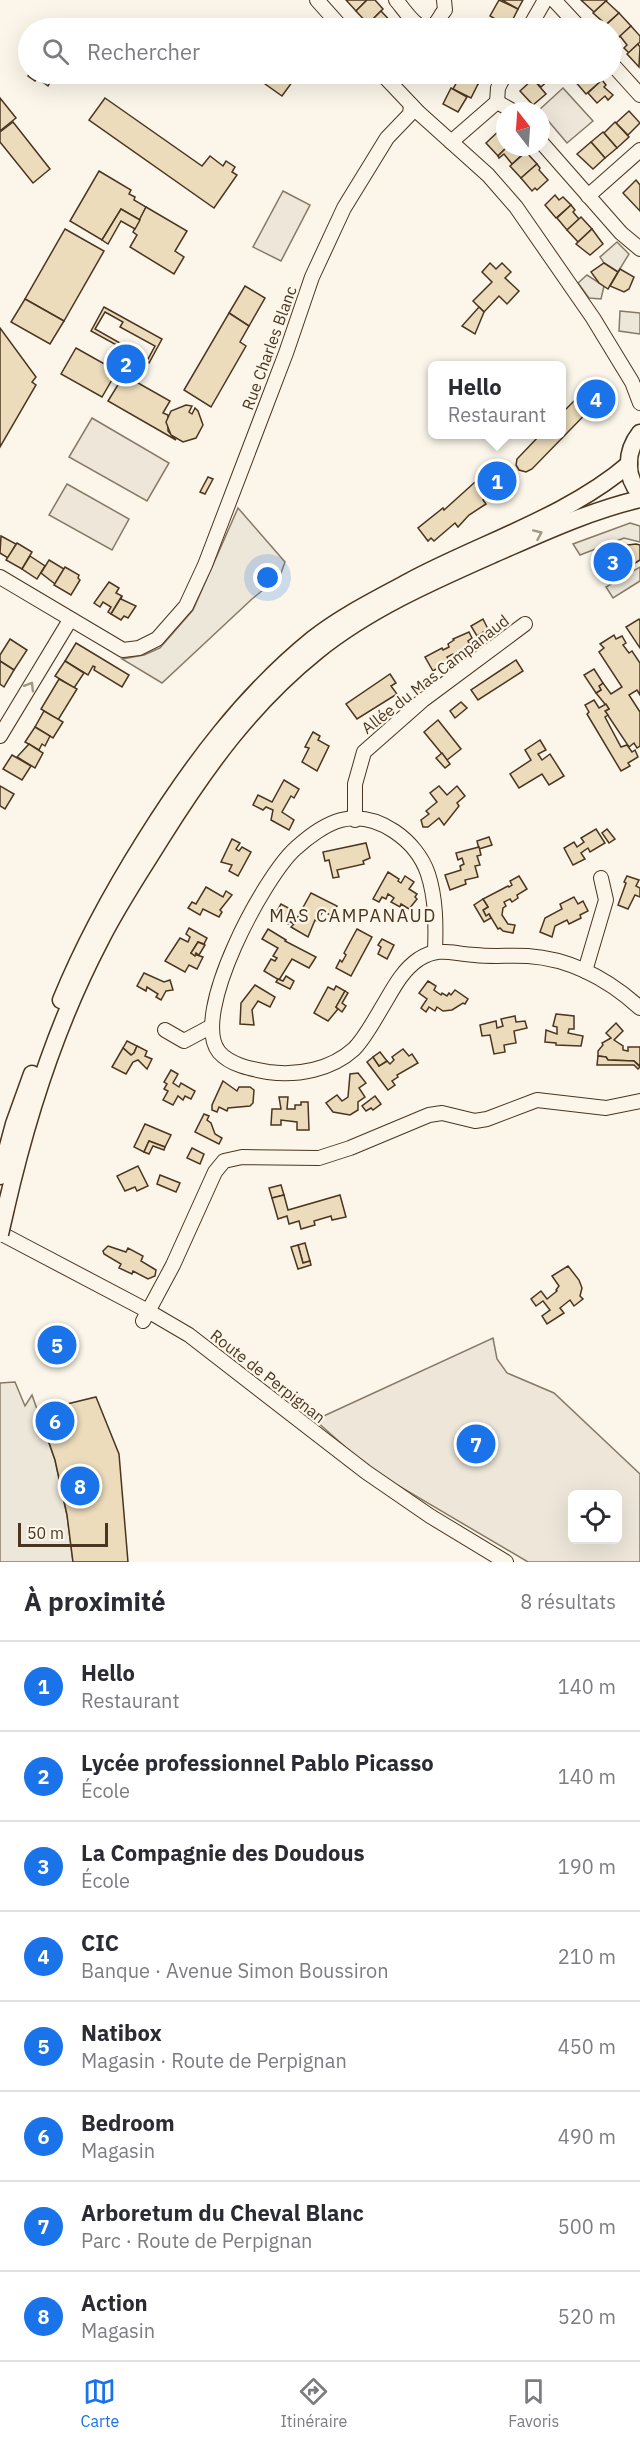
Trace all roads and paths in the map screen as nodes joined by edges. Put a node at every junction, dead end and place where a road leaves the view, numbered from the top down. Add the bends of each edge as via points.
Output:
1 (317, 0) edge
2 (396, 0) edge
3 (444, 0) edge
4 (545, 0) edge
5 (554, 0) edge
6 (333, 18) edge
7 (411, 18) edge
8 (439, 18) edge
9 (535, 18) edge
10 (571, 18) edge
11 (622, 74) edge
12 (391, 84) edge
13 (500, 84) edge
14 (640, 95) edge
15 (496, 102) joint
16 (411, 105) junction
17 (451, 142) junction
18 (640, 150) edge
19 (550, 152) edge
20 (588, 196) junction
21 (640, 249) edge
22 (636, 387) edge
23 (640, 403) edge
24 (640, 433) edge
25 (629, 464) junction
26 (640, 496) edge
27 (0, 577) edge
28 (70, 620) junction
29 (525, 624) dead end
30 (0, 736) edge
31 (355, 820) junction
32 (602, 878) dead end
33 (435, 951) junction
34 (585, 971) junction
35 (640, 1008) edge
36 (212, 1026) junction
37 (165, 1030) dead end
38 (640, 1101) edge
39 (0, 1176) edge
40 (0, 1234) edge
41 (146, 1316) junction
42 (506, 1562) edge

1 - 6 street
2 - 7 street
3 - 8 street via 445,9
4 - 9 street
5 - 10 street
11 - 14 street
12 - 16 street
13 - 15 street
15 - 17 street
16 - 17 street
16 - 28 street, Rue Charles Blanc via 410,114 387,138 344,208 317,267 186,606 157,639 139,648 123,650
17 - 22 street via 516,207
18 - 20 street
19 - 20 street
20 - 21 street
22 - 23 street
24 - 25 main road via 632,446
25 - 26 main road via 630,477
25 - 39 main road via 613,478 550,513 429,570 358,609 305,646 263,684 211,742 129,866 79,957 14,1124
40 -> 26 main road, bridge via 21,1142 52,1050 100,941 227,739 317,650 373,613 565,522
27 - 28 street, Rue Charles Blanc
30 -> 28 street
29 - 31 street, Allée du Mas Campanaud via 423,700 363,752 355,784
31 - 33 street via 399,832 413,846 428,873 437,915
31 - 36 street via 330,825 295,848 270,881 224,970
32 - 34 street via 606,900
33 - 34 street via 530,957 566,963
33 - 36 street via 417,960 400,976 354,1049 325,1066 301,1073 279,1073 234,1063 219,1052
34 - 35 street via 618,988
36 - 37 street via 184,1041
38 - 41 street via 606,1108 537,1100 475,1121 429,1114 319,1158 242,1157 224,1161
40 - 41 street, Route de Perpignan
41 - 42 street, Route de Perpignan via 189,1335 366,1472

